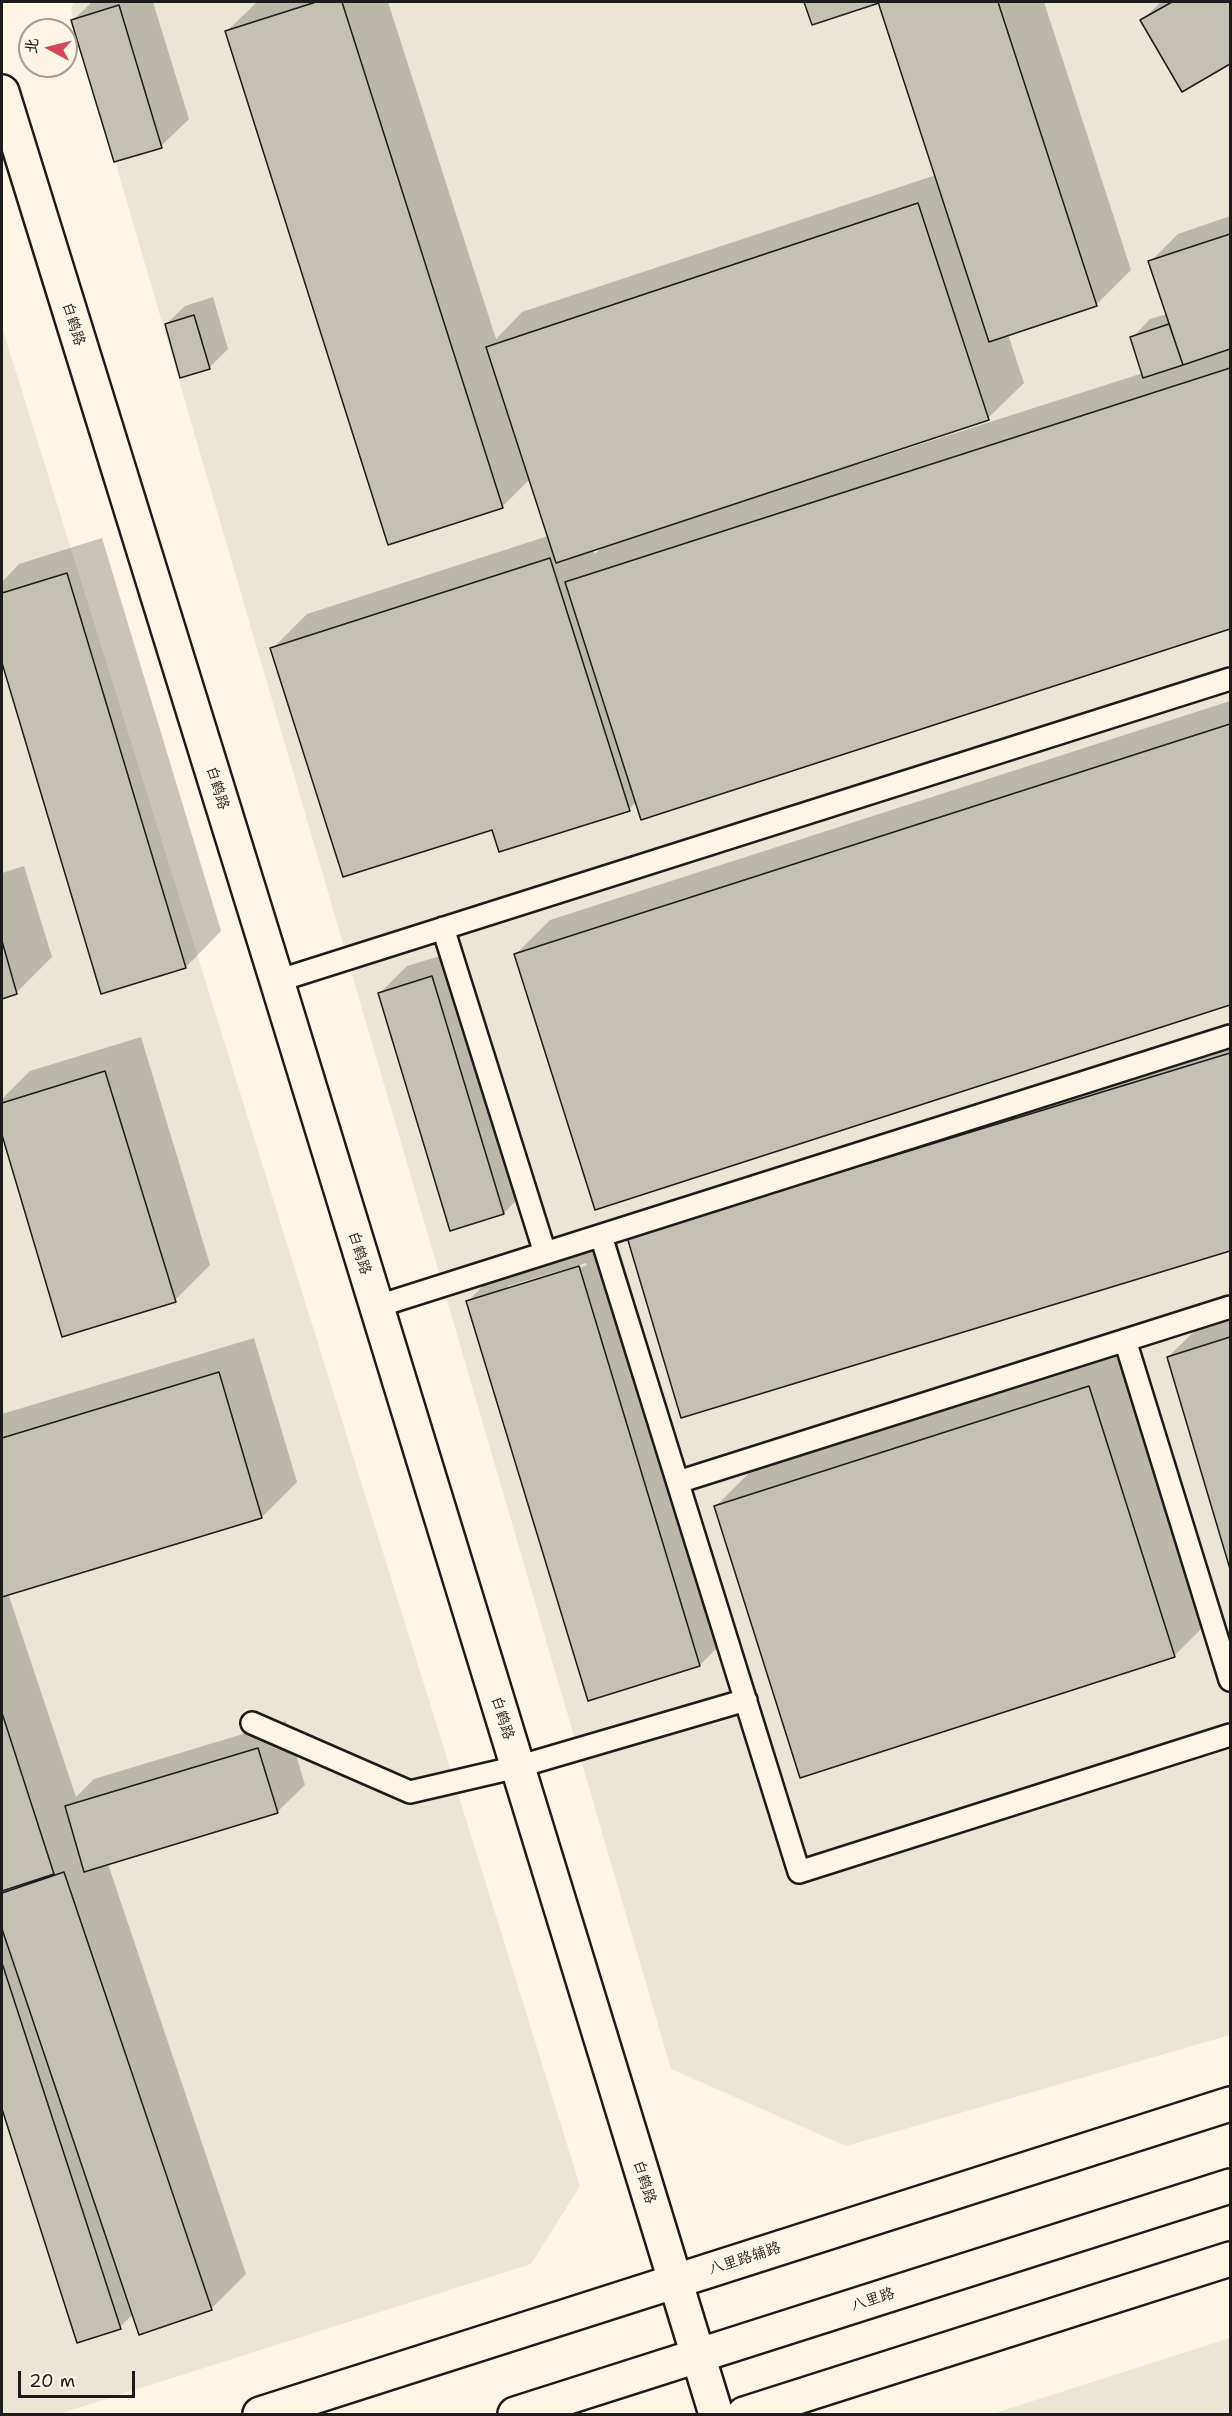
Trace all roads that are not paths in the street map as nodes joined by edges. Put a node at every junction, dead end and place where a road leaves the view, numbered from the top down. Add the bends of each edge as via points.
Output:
1 (2, 92) edge
2 (1230, 679) edge
3 (443, 928) junction
4 (277, 981) junction
5 (1230, 1036) edge
6 (601, 1236) junction
7 (545, 1253) junction
8 (375, 1307) junction
9 (1230, 1307) edge
10 (1125, 1340) junction
11 (678, 1482) junction
12 (1230, 1680) edge
13 (746, 1700) junction
14 (252, 1723) dead end
15 (1230, 1736) edge
16 (517, 1767) junction
17 (1230, 2104) edge
18 (1230, 2186) edge
19 (1230, 2259) edge
20 (675, 2282) junction
21 (698, 2356) junction
22 (260, 2415) edge
23 (515, 2415) edge
24 (716, 2415) edge
25 (744, 2415) edge

1 - 4 street, 白鹤路
2 - 3 lane
3 - 4 lane
3 - 7 lane
4 - 8 street, 白鹤路
5 - 6 lane
6 - 7 lane
6 - 11 lane
7 - 8 lane
8 - 16 street, 白鹤路
9 - 10 lane
10 - 11 lane
10 - 12 lane
11 - 13 lane
13 - 15 lane via 799,1872
13 - 16 lane
14 - 16 lane via 410,1792
16 - 20 street, 白鹤路
17 - 20 street, 八里路辅路
18 - 21 street, 八里路
19 - 25 street
20 - 21 street, 白鹤路
20 - 22 street, 八里路辅路
21 - 23 street, 八里路
21 - 24 street, 白鹤路

